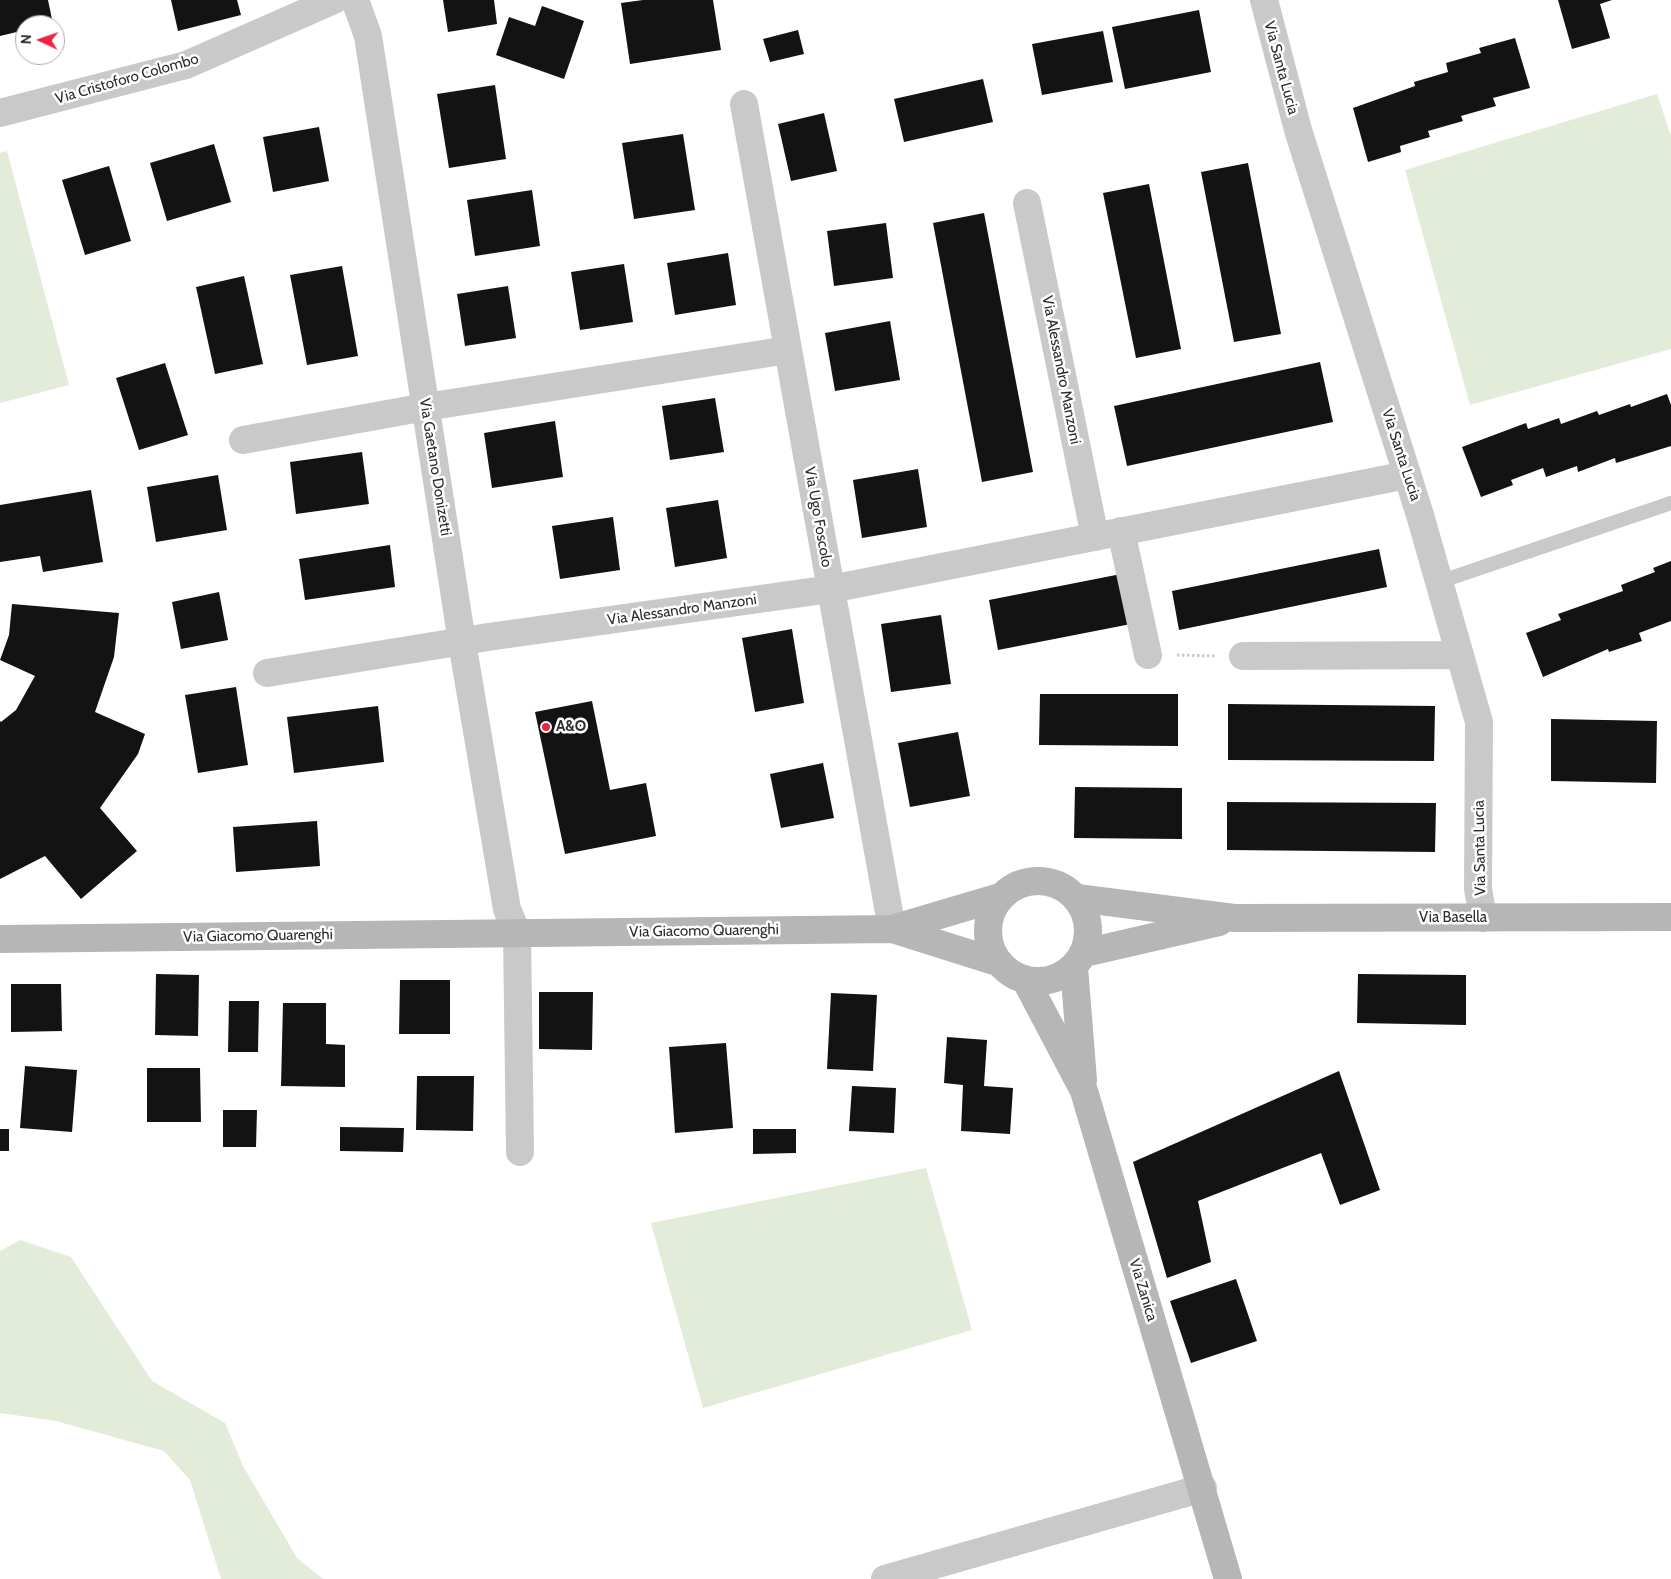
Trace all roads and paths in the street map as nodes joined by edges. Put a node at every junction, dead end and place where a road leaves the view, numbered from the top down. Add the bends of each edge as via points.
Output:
1 (334, 0) edge
2 (355, 0) edge
3 (1264, 0) edge
4 (744, 104) dead end
5 (0, 113) edge
6 (1027, 203) dead end
7 (788, 350) junction
8 (426, 407) junction
9 (243, 440) dead end
10 (1408, 475) junction
11 (1671, 503) edge
12 (1122, 531) junction
13 (1094, 537) junction
14 (1439, 582) junction
15 (831, 589) junction
16 (462, 642) junction
17 (1460, 654) junction
18 (1148, 655) joint
19 (1243, 656) joint
20 (267, 673) dead end
21 (1000, 897) junction
22 (1077, 898) junction
23 (1671, 917) edge
24 (1234, 918) junction
25 (1483, 918) junction
26 (892, 930) junction
27 (517, 933) junction
28 (0, 939) edge
29 (1079, 960) junction
30 (1000, 963) junction
31 (1025, 979) junction
32 (1084, 1092) junction
33 (520, 1152) dead end
34 (1203, 1488) junction
35 (896, 1577) edge
36 (1228, 1579) edge

1 - 5 street, Via Cristoforo Colombo via 186,65
2 - 8 street, Via Gaetano Donizetti via 368,36
3 - 10 street, Via Santa Lucia via 1298,130
4 - 7 street, Via Ugo Foscolo
6 - 13 street, Via Alessandro Manzoni
7 - 8 street
7 - 15 street, Via Ugo Foscolo
8 - 9 street
8 - 16 street, Via Gaetano Donizetti
10 - 12 street, Via Alessandro Manzoni
10 - 14 street, Via Santa Lucia
11 - 14 lane
12 - 13 street, Via Alessandro Manzoni
12 - 18 street
13 - 15 street, Via Alessandro Manzoni
14 - 17 street, Via Santa Lucia
15 - 16 street, Via Alessandro Manzoni
15 - 26 street, Via Ugo Foscolo
16 - 20 street, Via Alessandro Manzoni
16 - 27 street, Via Gaetano Donizetti via 507,909
17 - 19 street
17 - 25 street, Via Santa Lucia via 1479,722 1478,889
18 - 19 path
21 - 22 street via 1014,886 1030,881 1047,881 1064,887
21 - 26 street, Via Giacomo Quarenghi
21 - 30 street via 988,930 992,950
22 - 24 street, Via Basella
22 - 29 street via 1088,924 1088,939
23 - 25 street, Via Basella
24 - 25 street, Via Basella
24 - 29 street, Via Basella
26 - 27 street, Via Giacomo Quarenghi
26 - 30 street, Via Giacomo Quarenghi
27 - 28 street, Via Giacomo Quarenghi
27 - 33 street
29 - 31 street via 1063,975 1051,980
29 - 32 street, Via Zanica
30 - 31 street
31 - 32 street, Via Zanica
32 - 34 street, Via Zanica
34 - 35 street
34 - 36 street, Via Zanica

